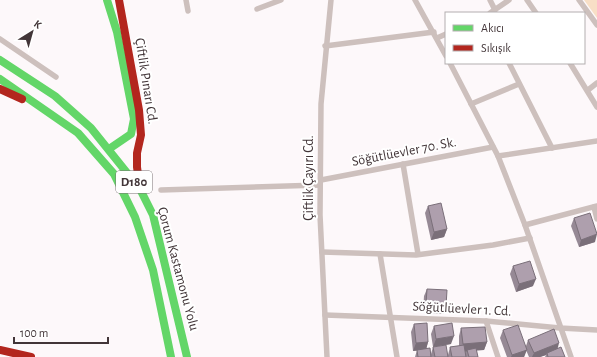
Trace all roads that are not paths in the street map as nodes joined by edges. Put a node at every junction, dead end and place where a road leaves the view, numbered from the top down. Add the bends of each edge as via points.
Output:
1 (108, 0) edge
2 (119, 0) edge
3 (186, 0) edge
4 (281, 0) edge
5 (331, 0) edge
6 (415, 0) edge
7 (490, 0) edge
8 (509, 0) edge
9 (527, 0) edge
10 (579, 0) edge
11 (257, 9) dead end
12 (188, 10) dead end
13 (493, 11) edge
14 (535, 12) edge
15 (597, 25) edge
16 (434, 32) junction
17 (445, 34) edge
18 (437, 38) junction
19 (0, 39) edge
20 (325, 46) junction
21 (445, 54) edge
22 (0, 60) edge
23 (451, 64) edge
24 (509, 64) edge
25 (571, 64) edge
26 (56, 77) dead end
27 (0, 79) edge
28 (597, 83) edge
29 (519, 84) junction
30 (0, 89) edge
31 (588, 90) junction
32 (471, 104) junction
33 (597, 107) edge
34 (49, 113) junction
35 (597, 141) edge
36 (493, 147) junction
37 (552, 148) junction
38 (109, 149) junction
39 (498, 156) junction
40 (403, 164) junction
41 (320, 183) junction
42 (140, 189) junction
43 (161, 190) dead end
44 (595, 206) edge
45 (597, 219) edge
46 (525, 225) junction
47 (530, 238) junction
48 (322, 252) junction
49 (380, 254) junction
50 (418, 254) junction
51 (325, 315) junction
52 (391, 317) junction
53 (486, 321) junction
54 (560, 328) junction
55 (597, 330) edge
56 (0, 350) edge
57 (170, 356) edge
58 (187, 356) edge
59 (31, 357) edge
60 (327, 357) edge
61 (397, 357) edge
62 (498, 357) edge
63 (571, 357) edge

1 - 38 main road, Çiftlik Pınarı Cd. via 134,119 131,134
2 - 42 main road, Çiftlik Pınarı Cd. via 139,110 141,134 137,167
3 - 12 street
4 - 11 street
5 - 20 street, Çiftlik Çayırı Cd.
6 - 16 street
7 - 13 street
8 - 13 street
9 - 14 street
10 - 15 street
16 - 18 street
16 - 20 street
17 - 18 street
18 - 21 street
19 - 26 street
20 - 41 street, Çiftlik Çayırı Cd.
22 - 38 main road, Çorum Kastamonu Yolu / D180 via 55,96 91,128
23 - 32 street
24 - 29 street
25 - 31 street
27 - 34 main road, Çorum Kastamonu Yolu / D180
28 - 31 street
29 - 32 street
29 - 37 street
30 - 34 main road
31 - 33 street
32 - 36 street
34 - 57 main road, Çorum Kastamonu Yolu / D180 via 78,133 114,174 135,217 153,270
35 - 37 street
36 - 39 street
36 - 40 street, Söğütlüevler 70. Sk.
37 - 39 street
38 - 42 main road, Çorum Kastamonu Yolu / D180
39 - 46 street
40 - 41 street, Söğütlüevler 70. Sk.
40 - 50 street
41 - 43 street, Söğütlüevler 70. Sk.
41 - 48 street, Çiftlik Çayırı Cd.
42 - 58 main road, Çorum Kastamonu Yolu / D180 via 153,215
44 - 45 street
44 - 46 street
46 - 47 street
47 - 50 street via 493,246
47 - 54 street
48 - 49 street
48 - 51 street, Çiftlik Çayırı Cd.
49 - 50 street
49 - 52 street
51 - 52 street, Söğütlüevler 1. Cd.
51 - 60 street, Çiftlik Çayırı Cd.
52 - 53 street, Söğütlüevler 1. Cd.
52 - 61 street
53 - 54 street, Söğütlüevler 1. Cd.
53 - 62 street
54 - 55 street, Söğütlüevler 1. Cd.
54 - 63 street
56 - 59 main road

